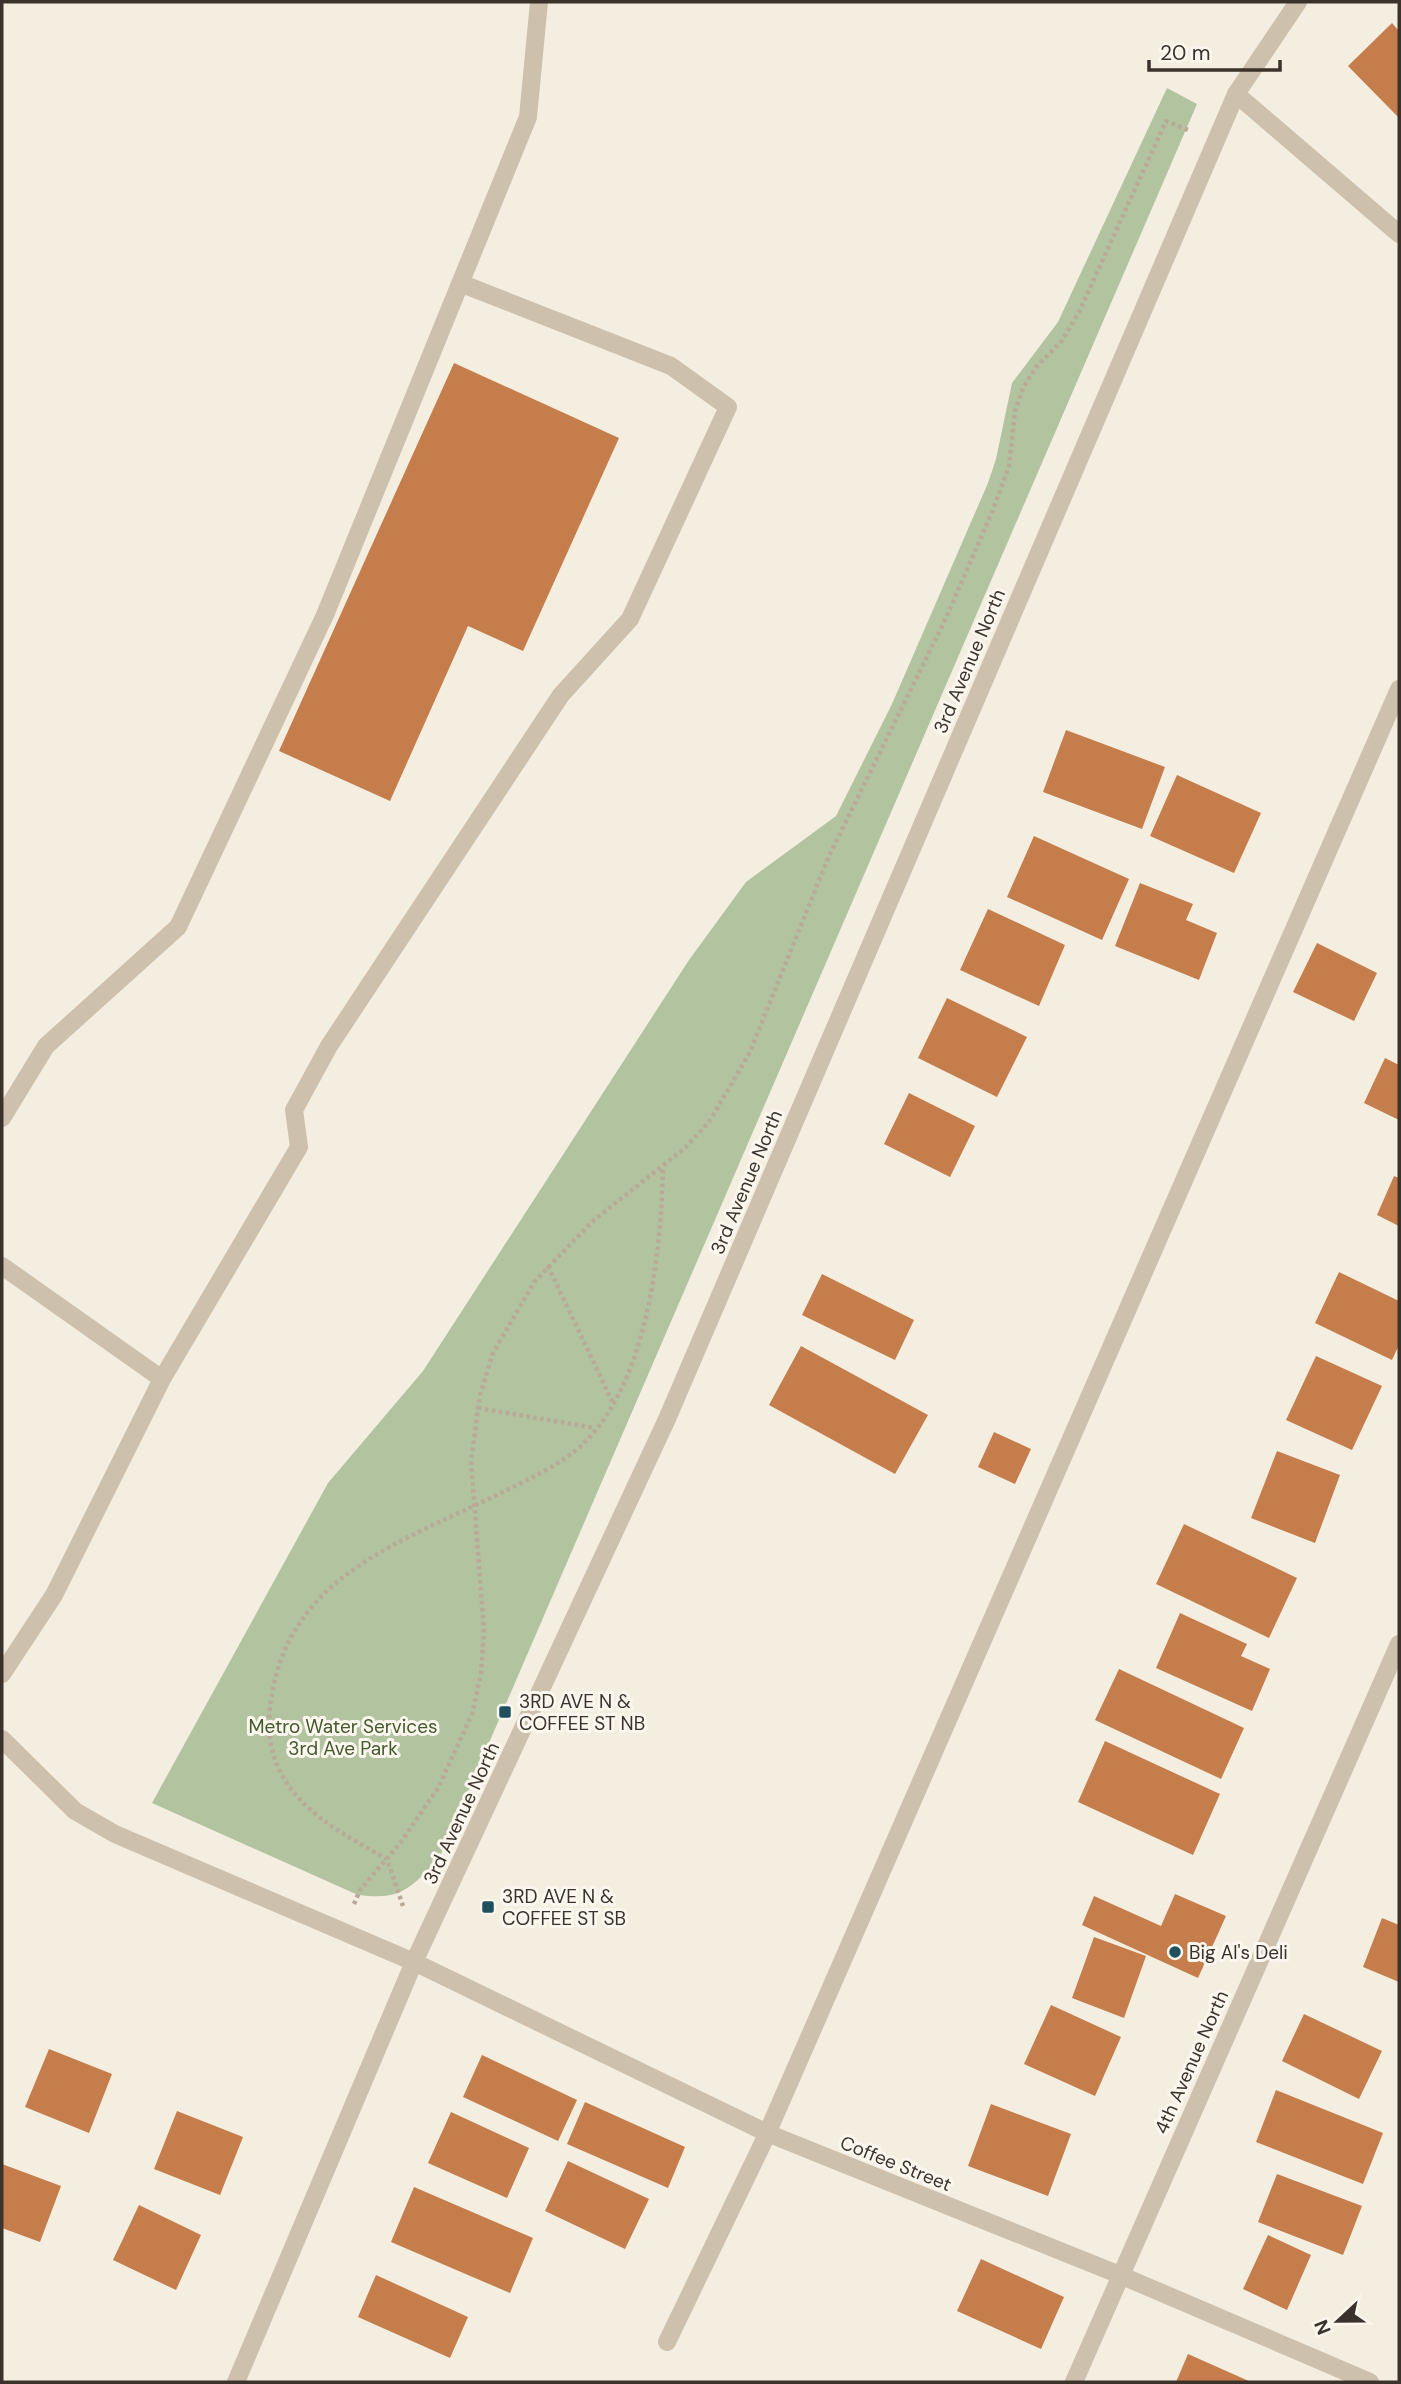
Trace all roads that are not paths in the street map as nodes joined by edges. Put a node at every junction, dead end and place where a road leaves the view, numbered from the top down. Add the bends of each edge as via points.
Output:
1 (539, 2) edge
2 (1298, 2) edge
3 (1236, 94) junction
4 (1399, 234) edge
5 (460, 283) junction
6 (1399, 689) edge
7 (2, 1118) edge
8 (2, 1266) edge
9 (162, 1379) junction
10 (1399, 1644) edge
11 (2, 1674) edge
12 (2, 1739) edge
13 (414, 1962) junction
14 (767, 2133) junction
15 (1119, 2275) junction
16 (667, 2342) dead end
17 (236, 2382) edge
18 (1074, 2382) edge
19 (1370, 2382) edge

1 - 5 street via 528,117
2 - 3 street, 3rd Avenue North
3 - 4 street
3 - 13 street, 3rd Avenue North via 667,1419
5 - 7 street via 325,615 178,928 47,1046
5 - 9 street via 671,366 728,407 631,619 561,695 329,1046 294,1110 299,1147
6 - 14 street
8 - 9 street
9 - 11 street via 54,1595
10 - 15 street, 4th Avenue North
12 - 13 street, Coffee Street via 75,1811 115,1834
13 - 14 street, Coffee Street
13 - 17 street, 3rd Avenue North
14 - 15 street, Coffee Street
14 - 16 street
15 - 18 street, 4th Avenue North
15 - 19 street, Coffee Street

